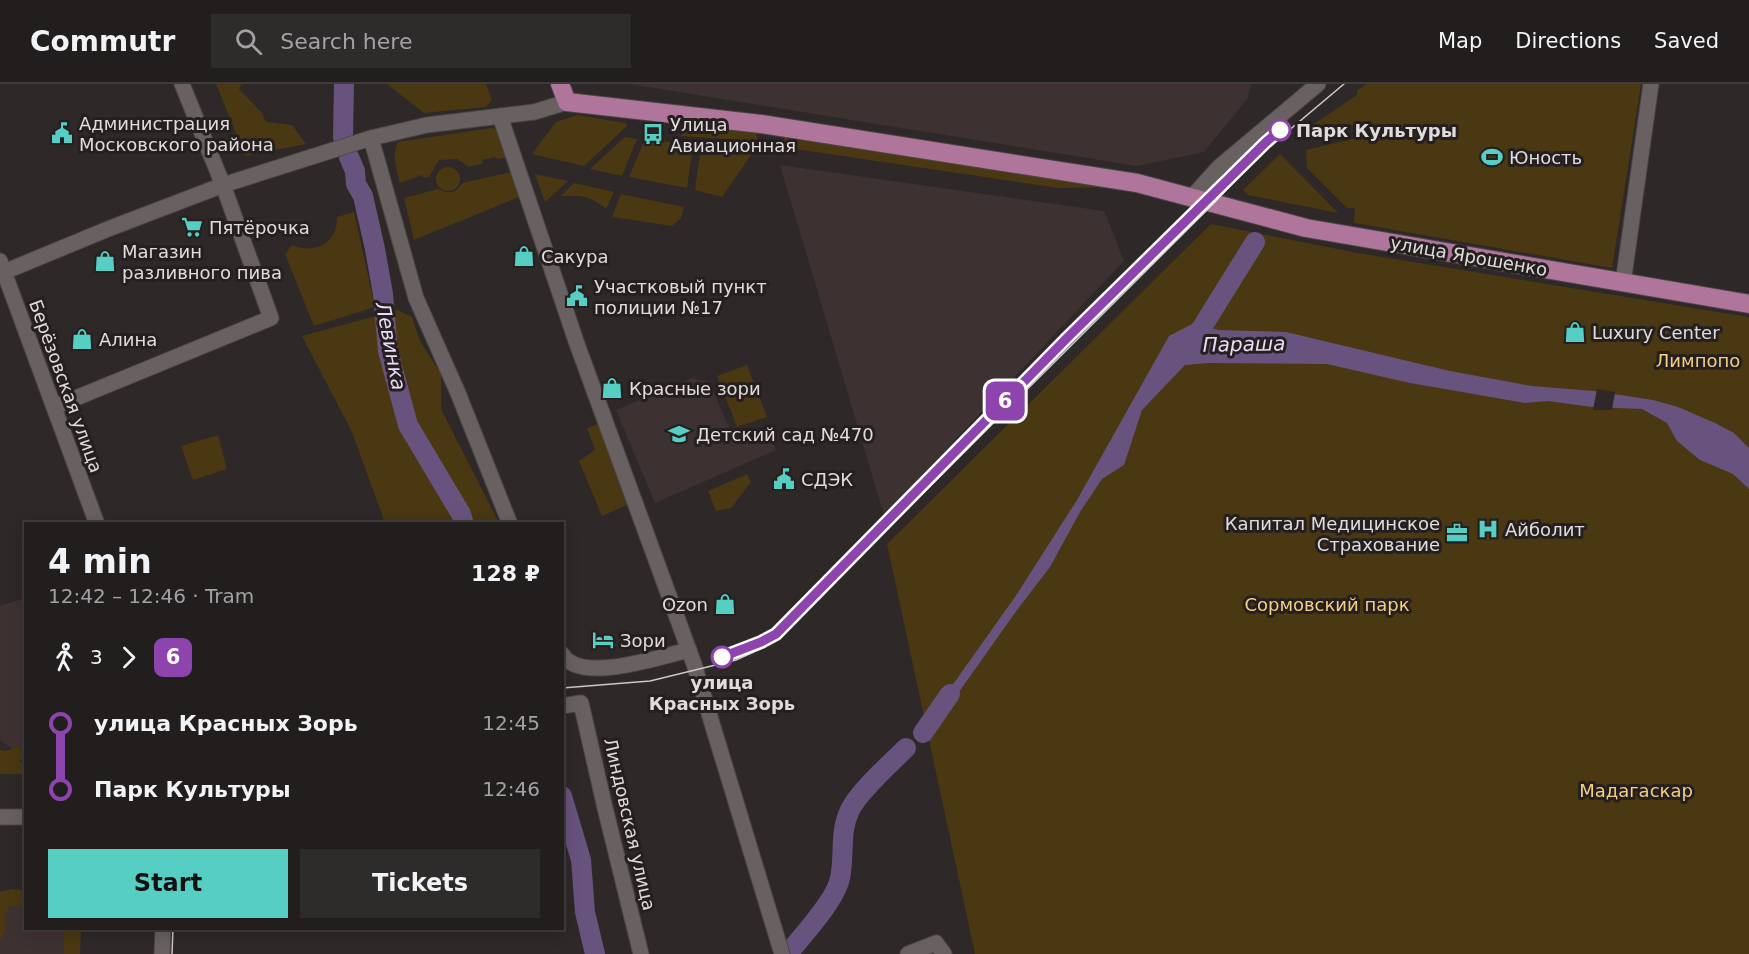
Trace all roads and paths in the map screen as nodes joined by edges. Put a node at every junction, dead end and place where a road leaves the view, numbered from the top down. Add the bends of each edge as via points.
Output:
1 (182, 84) edge
2 (560, 84) edge
3 (1318, 84) edge
4 (1652, 84) edge
5 (567, 102) junction
6 (500, 116) junction
7 (371, 138) junction
8 (223, 185) junction
9 (1192, 197) junction
10 (2, 266) edge
11 (1623, 283) junction
12 (1749, 304) edge
13 (54, 407) junction
14 (96, 522) edge
15 (509, 522) edge
16 (689, 650) junction
17 (564, 657) edge
18 (564, 706) edge
19 (0, 817) edge
20 (24, 817) edge
21 (163, 930) edge
22 (162, 954) edge
23 (641, 954) edge
24 (782, 954) edge
25 (908, 954) edge
26 (944, 954) edge

1 - 8 street
2 - 5 main road
3 - 9 street via 1219,167
4 - 11 street
5 - 6 street
5 - 9 main road, улица Ярошенко via 761,124 1137,183
6 - 7 street via 427,125
6 - 16 street via 577,344
7 - 8 street
7 - 15 street via 416,298
8 - 10 street
8 - 13 street via 271,318
9 - 11 main road, улица Ярошенко via 1306,228
10 - 13 street, Берёзовская улица
11 - 12 main road, улица Ярошенко
13 - 14 street, Берёзовская улица
16 - 17 street via 594,669 579,667
16 - 24 street
18 - 23 street, Линдовская улица via 582,704
19 - 20 street
21 - 22 street
25 - 26 street via 936,943

